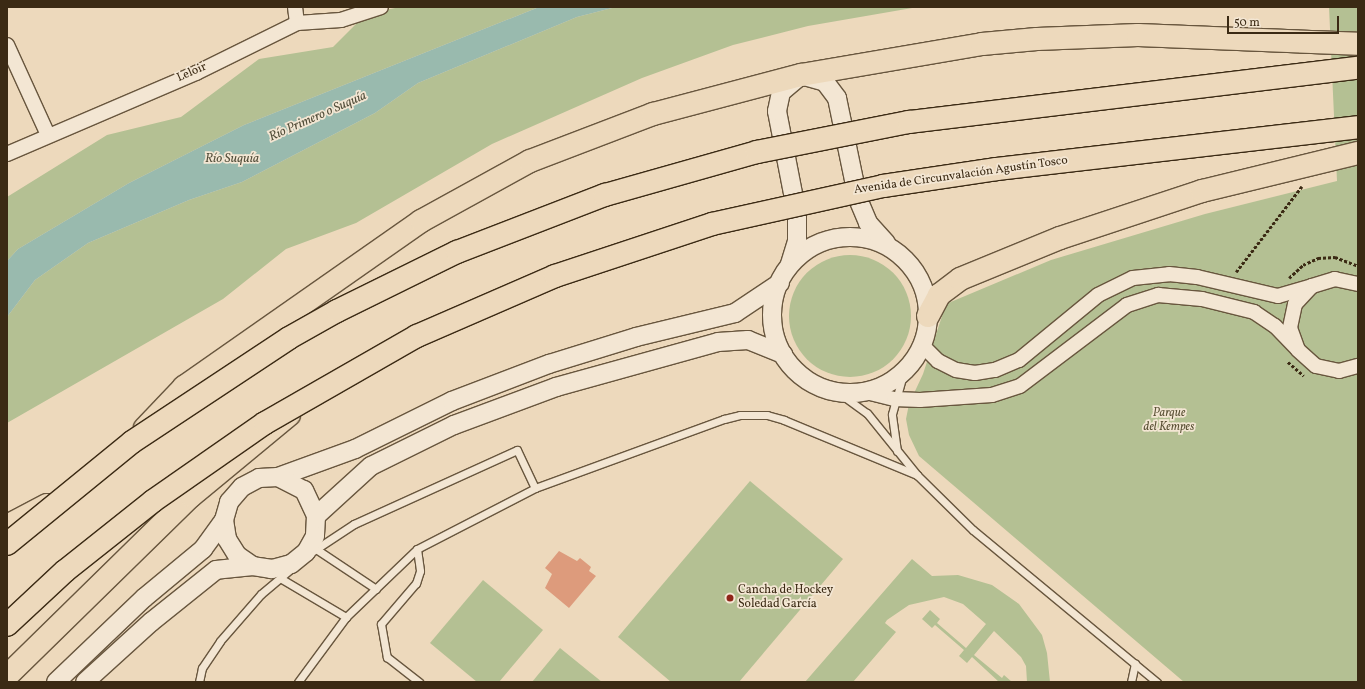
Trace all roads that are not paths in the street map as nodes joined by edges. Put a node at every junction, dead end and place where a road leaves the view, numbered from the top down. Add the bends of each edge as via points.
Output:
1 (295, 7) edge
2 (381, 7) edge
3 (298, 23) junction
4 (1358, 44) edge
5 (7, 45) edge
6 (1358, 68) edge
7 (801, 75) junction
8 (1358, 127) edge
9 (48, 135) junction
10 (1358, 153) edge
11 (7, 154) edge
12 (890, 248) junction
13 (784, 278) junction
14 (1358, 284) edge
15 (1312, 286) junction
16 (928, 316) junction
17 (922, 344) junction
18 (1298, 350) junction
19 (783, 354) junction
20 (1358, 366) edge
21 (904, 371) junction
22 (316, 391) junction
23 (866, 392) junction
24 (839, 393) junction
25 (894, 400) junction
26 (132, 442) junction
27 (897, 451) junction
28 (917, 475) junction
29 (278, 477) junction
30 (535, 488) junction
31 (67, 494) junction
32 (316, 516) junction
33 (224, 520) junction
34 (7, 526) edge
35 (7, 544) edge
36 (316, 548) junction
37 (417, 549) junction
38 (253, 566) junction
39 (280, 578) junction
40 (376, 589) junction
41 (346, 617) junction
42 (7, 625) edge
43 (1135, 663) junction
44 (7, 676) edge
45 (56, 682) edge
46 (85, 682) edge
47 (199, 682) edge
48 (298, 682) edge
49 (419, 682) edge
50 (1131, 682) edge
51 (1158, 682) edge

1 - 3 street
2 - 3 street, Leloir via 342,20
3 - 9 street, Leloir via 196,72
4 - 7 highway via 1101,36 1014,41
5 - 9 street
6 - 26 highway, bridge via 909,122 757,152 656,179 505,232 384,287 244,365
7 - 12 street via 825,82 837,98 861,206 876,234
7 - 13 street via 781,92 777,111 797,214 797,241
7 - 26 highway, bridge via 677,107 620,125 551,152 473,190 427,217 184,387
8 - 22 highway, Avenida de Circunvalación Agustín Tosco, bridge via 947,176 764,211 667,237 549,279 430,330
9 - 11 street, Leloir
10 - 16 highway via 1202,191 1060,238 960,279 939,294
12 - 13 street via 862,237 838,237 805,252
12 - 16 street via 919,278 927,301
13 - 19 street via 773,314 776,339
13 - 29 street via 735,313 636,337 549,364 452,401 355,449
14 - 15 street via 1335,279
15 - 17 street via 1278,296 1168,274 1124,281 1095,298 1019,360 996,370 975,373 956,370 938,361
15 - 18 street via 1295,304 1291,315 1290,328
16 - 17 street
17 - 21 street
18 - 20 street via 1316,366 1327,370 1339,371
18 - 25 street via 1275,326 1254,312 1202,299 1150,296 1135,300 1109,317 1020,386 992,395
19 - 24 street via 808,380
19 - 32 street via 748,340 718,342 556,387 454,425 371,466
21 - 23 street via 893,380
21 - 25 lane
22 - 42 highway, Avenida de Circunvalación Agustín Tosco, bridge via 230,446 153,501 65,571
22 - 44 highway, bridge via 249,451 186,501
23 - 24 street
23 - 25 street
24 - 27 lane via 867,413
25 - 27 lane
26 - 31 highway, bridge
27 - 28 lane
28 - 30 lane via 784,420 767,415 740,415
28 - 43 lane via 973,530
29 - 32 street via 304,490
29 - 33 street via 259,478 242,487 229,502
30 - 36 lane via 517,450 354,524
30 - 37 lane
31 - 34 highway, bridge
31 - 35 highway, bridge
32 - 38 street via 315,536 306,552 291,564 272,569
33 - 38 street via 227,539 237,555
33 - 45 street via 203,548 144,598
36 - 39 lane
36 - 40 lane
37 - 40 lane
37 - 49 lane via 420,571 416,582 381,624 387,656
38 - 46 street via 216,570 151,622
39 - 41 lane
39 - 47 lane via 220,641 202,668
40 - 41 lane
41 - 48 lane
43 - 50 lane
43 - 51 lane

